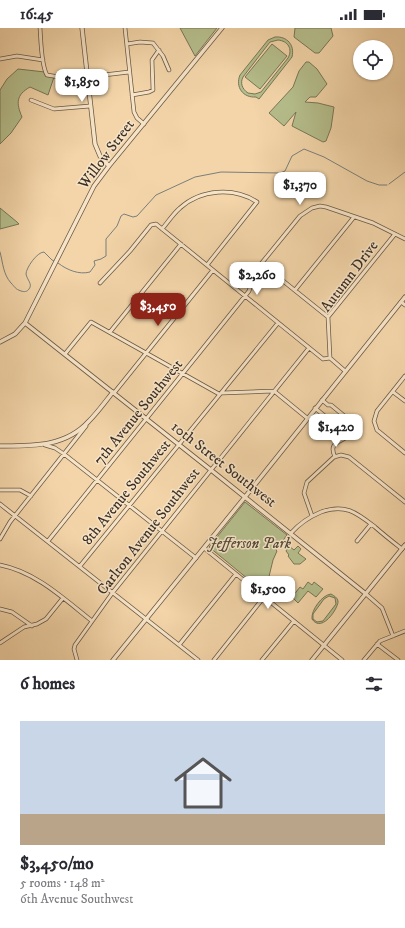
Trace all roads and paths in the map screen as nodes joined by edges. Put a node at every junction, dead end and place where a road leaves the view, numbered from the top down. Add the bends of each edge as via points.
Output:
1 (40, 28) edge
2 (82, 28) edge
3 (125, 28) edge
4 (222, 28) edge
5 (127, 44) junction
6 (159, 50) junction
7 (0, 59) edge
8 (43, 60) junction
9 (169, 70) dead end
10 (129, 72) junction
11 (87, 76) junction
12 (132, 95) junction
13 (31, 100) dead end
14 (90, 106) junction
15 (144, 124) junction
16 (109, 166) junction
17 (354, 216) junction
18 (162, 229) junction
19 (395, 234) junction
20 (405, 239) edge
21 (181, 244) junction
22 (262, 264) junction
23 (207, 265) junction
24 (213, 270) junction
25 (100, 283) dead end
26 (295, 290) junction
27 (246, 296) junction
28 (405, 297) edge
29 (401, 302) junction
30 (405, 305) edge
31 (328, 317) junction
32 (25, 323) junction
33 (278, 323) junction
34 (110, 332) junction
35 (0, 342) edge
36 (309, 348) junction
37 (146, 353) junction
38 (65, 354) junction
39 (330, 358) junction
40 (345, 371) junction
41 (183, 374) junction
42 (405, 376) edge
43 (274, 391) junction
44 (113, 392) junction
45 (393, 392) junction
46 (220, 394) junction
47 (322, 400) junction
48 (405, 401) edge
49 (315, 408) junction
50 (342, 414) junction
51 (146, 418) junction
52 (307, 418) junction
53 (90, 421) junction
54 (179, 444) junction
55 (45, 445) junction
56 (0, 446) edge
57 (405, 453) edge
58 (64, 454) junction
59 (335, 457) junction
60 (211, 470) junction
61 (97, 480) junction
62 (0, 490) edge
63 (31, 496) junction
64 (246, 497) junction
65 (405, 502) edge
66 (0, 504) edge
67 (129, 505) junction
68 (15, 515) junction
69 (312, 516) junction
70 (371, 524) junction
71 (162, 531) junction
72 (291, 533) junction
73 (0, 539) edge
74 (48, 541) junction
75 (357, 541) dead end
76 (405, 545) edge
77 (204, 548) junction
78 (403, 551) edge
79 (196, 558) junction
80 (0, 565) edge
81 (80, 566) junction
82 (236, 574) junction
83 (113, 592) junction
84 (366, 594) junction
85 (264, 597) junction
86 (63, 598) junction
87 (0, 609) edge
88 (22, 619) junction
89 (146, 619) junction
90 (92, 621) junction
91 (294, 621) junction
92 (32, 626) junction
93 (24, 627) junction
94 (405, 631) edge
95 (393, 636) junction
96 (0, 643) edge
97 (377, 644) junction
98 (180, 645) junction
99 (324, 646) junction
100 (77, 659) edge
101 (113, 660) edge
102 (198, 660) edge
103 (214, 660) edge
104 (262, 660) edge
105 (312, 660) edge
106 (342, 660) edge
107 (364, 660) edge
108 (398, 660) edge

1 - 8 street
2 - 11 street
3 - 5 street
4 - 15 street, Willow Street
5 - 6 street via 150,42
5 - 10 street
6 - 9 street
6 - 12 street via 152,60 153,90
7 - 8 street via 17,56
8 - 11 street via 46,74 54,77
10 - 11 street
10 - 12 street
11 - 14 street
12 - 15 street via 135,115
13 - 14 street via 54,109
14 - 16 street via 95,144 100,156
15 - 16 street, Willow Street
16 - 32 street, Willow Street via 91,192
17 - 19 street, 7th Avenue Southwest
17 - 22 street, 7th Avenue Southwest via 326,207 312,208 300,216
17 - 26 street
18 - 21 street
18 - 23 street via 180,208 205,194 234,192 257,202
18 - 25 street via 156,224 151,225
19 - 20 street, 7th Avenue Southwest
19 - 31 street, Autumn Drive
21 - 23 street
21 - 34 street
22 - 26 street
22 - 27 street, 7th Avenue Southwest via 256,270
23 - 24 street
24 - 27 street
24 - 37 street
26 - 31 street
27 - 33 street
27 - 41 street, 7th Avenue Southwest
28 - 29 street
29 - 30 street
29 - 40 street
31 - 39 street, Autumn Drive
32 - 35 street, Willow Street via 15,334
32 - 38 street, 10th Street Southwest
33 - 36 street
33 - 46 street, 8th Avenue Southwest
34 - 37 street
34 - 38 street via 91,322
36 - 39 street via 322,358
36 - 43 street, Carlton Avenue Southwest
37 - 41 street
37 - 44 street
38 - 44 street, 10th Street Southwest
39 - 40 street
40 - 47 street
41 - 46 street
41 - 51 street, 7th Avenue Southwest
42 - 45 street
43 - 46 street
43 - 52 street
43 - 60 street, Carlton Avenue Southwest
44 - 51 street, 10th Street Southwest
44 - 53 street
45 - 48 street
45 - 57 street via 377,411 374,421 377,430
46 - 54 street, 8th Avenue Southwest
47 - 49 street
47 - 50 street
49 - 50 street via 332,422
49 - 52 street
50 - 59 street via 354,424 349,436 333,447
51 - 54 street, 10th Street Southwest
51 - 61 street, 7th Avenue Southwest
52 - 64 street
53 - 55 street via 69,437
53 - 58 street
54 - 60 street, 10th Street Southwest
54 - 67 street, 8th Avenue Southwest
55 - 56 street
55 - 58 street
58 - 61 street
58 - 63 street
59 - 65 street via 349,457
59 - 69 street via 309,478 305,485 304,493
60 - 64 street, 10th Street Southwest
60 - 71 street, Carlton Avenue Southwest
61 - 67 street
61 - 74 street, 7th Avenue Southwest
62 - 63 street via 20,490
63 - 68 street
64 - 72 street, 10th Street Southwest
64 - 77 street
66 - 68 street
67 - 71 street
67 - 81 street, 8th Avenue Southwest
68 - 73 street
68 - 74 street
69 - 70 street via 332,509 344,509 356,513
69 - 72 street
70 - 75 street
70 - 78 street
71 - 79 street
71 - 83 street, Carlton Avenue Southwest
72 - 84 street, 10th Street Southwest
74 - 81 street
76 - 78 street
77 - 79 street
77 - 82 street
78 - 84 street
79 - 89 street
80 - 86 street via 33,577
81 - 83 street
82 - 85 street
82 - 98 street
83 - 89 street
83 - 90 street, Carlton Avenue Southwest
84 - 95 street, 10th Street Southwest via 382,608
84 - 99 street
85 - 91 street
85 - 103 street
86 - 90 street
86 - 92 street via 46,619
87 - 88 street via 12,612
88 - 92 street
88 - 93 street
89 - 98 street
89 - 101 street
90 - 100 street, Carlton Avenue Southwest via 74,647
91 - 99 street
91 - 104 street
92 - 93 street
93 - 96 street
94 - 95 street
95 - 97 street
97 - 107 street
97 - 108 street
98 - 102 street
99 - 105 street
99 - 106 street

